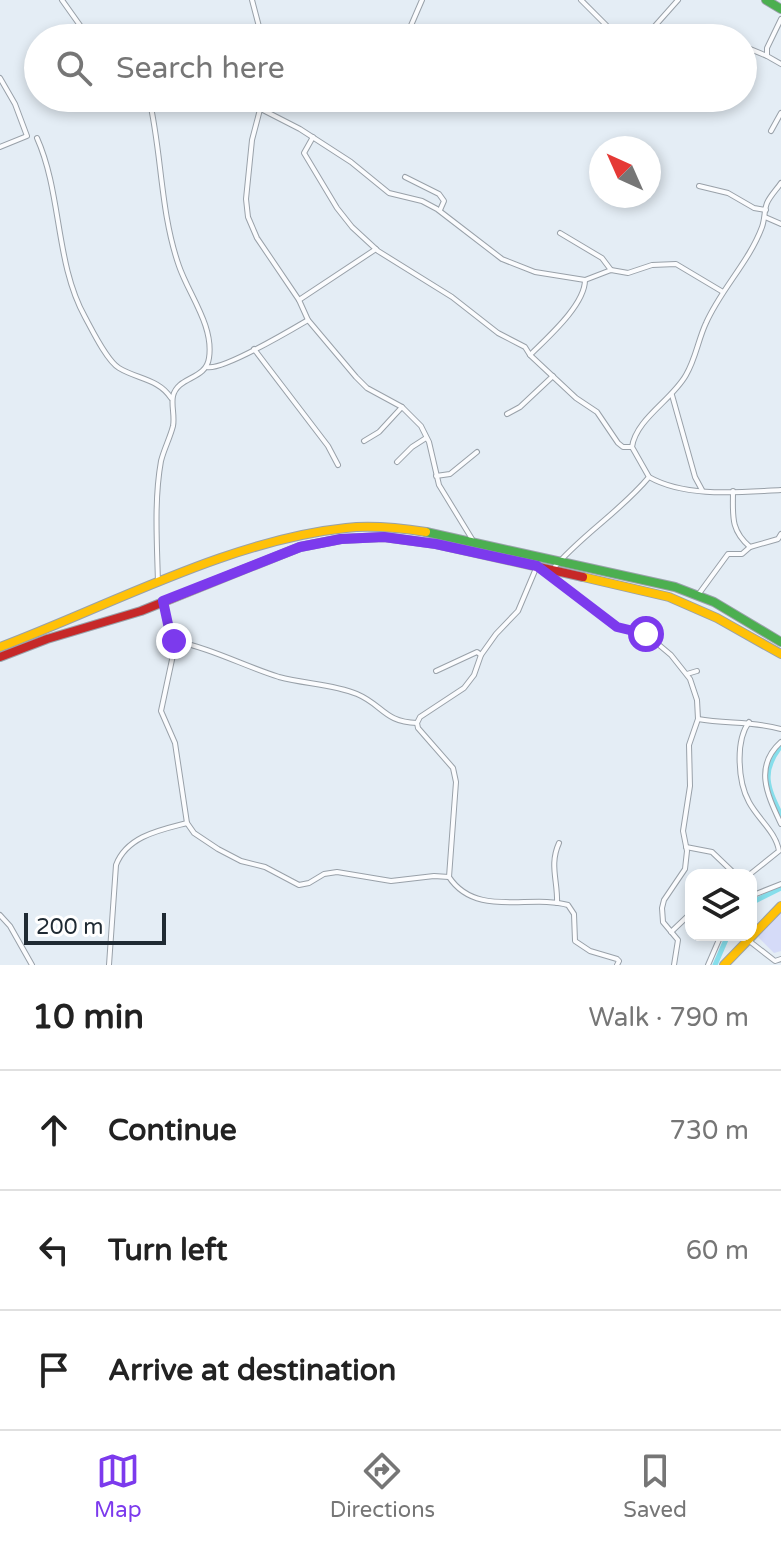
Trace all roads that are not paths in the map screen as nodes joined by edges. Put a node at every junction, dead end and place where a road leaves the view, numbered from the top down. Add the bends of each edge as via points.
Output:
1 (62, 0) edge
2 (252, 0) edge
3 (422, 0) edge
4 (581, 0) edge
5 (678, 0) edge
6 (766, 0) edge
7 (781, 9) edge
8 (781, 19) edge
9 (79, 24) edge
10 (258, 24) edge
11 (412, 24) edge
12 (605, 24) edge
13 (657, 24) edge
14 (757, 52) edge
15 (767, 56) junction
16 (781, 64) edge
17 (0, 78) edge
18 (152, 112) edge
19 (260, 112) edge
20 (267, 112) edge
21 (781, 113) edge
22 (771, 131) dead end
23 (313, 137) junction
24 (37, 138) dead end
25 (0, 147) edge
26 (405, 177) dead end
27 (781, 183) edge
28 (699, 186) dead end
29 (766, 210) junction
30 (440, 211) junction
31 (765, 217) junction
32 (781, 224) edge
33 (560, 233) dead end
34 (376, 249) junction
35 (611, 270) junction
36 (585, 280) junction
37 (723, 292) junction
38 (299, 300) junction
39 (308, 320) junction
40 (254, 349) junction
41 (530, 355) junction
42 (207, 367) junction
43 (553, 376) junction
44 (672, 395) junction
45 (173, 401) junction
46 (402, 407) junction
47 (507, 414) dead end
48 (427, 438) junction
49 (364, 441) dead end
50 (632, 447) junction
51 (477, 452) dead end
52 (397, 462) dead end
53 (338, 465) dead end
54 (436, 476) junction
55 (649, 477) junction
56 (702, 490) junction
57 (781, 490) edge
58 (733, 491) junction
59 (781, 534) edge
60 (473, 541) junction
61 (750, 547) junction
62 (559, 561) junction
63 (537, 566) junction
64 (552, 570) junction
65 (170, 579) junction
66 (154, 585) junction
67 (698, 595) junction
68 (167, 600) junction
69 (152, 606) junction
70 (171, 638) junction
71 (781, 642) edge
72 (0, 647) edge
73 (781, 654) edge
74 (481, 655) junction
75 (0, 657) edge
76 (436, 671) dead end
77 (697, 671) dead end
78 (687, 674) junction
79 (698, 719) junction
80 (749, 722) junction
81 (417, 723) junction
82 (781, 729) edge
83 (781, 742) edge
84 (187, 823) junction
85 (781, 824) edge
86 (559, 843) dead end
87 (686, 847) junction
88 (730, 869) edge
89 (756, 869) edge
90 (449, 877) junction
91 (781, 884) edge
92 (757, 894) edge
93 (557, 903) junction
94 (781, 906) edge
95 (0, 915) edge
96 (685, 919) edge
97 (757, 931) edge
98 (671, 932) junction
99 (718, 941) edge
100 (747, 941) edge
101 (749, 941) edge
102 (781, 959) edge
103 (32, 965) edge
104 (109, 965) edge
105 (617, 965) edge
106 (674, 965) edge
107 (708, 965) edge
108 (724, 965) edge

1 - 9 street
2 - 10 street
3 - 11 street
4 - 12 street
5 - 13 street
6 - 7 main road
8 - 15 street
14 - 15 street
15 - 16 street
17 - 25 street via 27,136
18 - 42 street via 172,244 209,338
19 - 38 street via 247,177 248,217
20 - 23 street
21 - 22 street
23 - 30 street via 389,193
23 - 34 street via 304,153 337,208
24 - 45 street via 85,318 117,367 155,383
26 - 30 street via 439,194 444,201
27 - 29 street
28 - 29 street
29 - 31 street
30 - 36 street via 502,259 535,272
31 - 32 street
31 - 37 street
33 - 35 street via 602,258
34 - 38 street
34 - 41 street
35 - 36 street
35 - 37 street via 628,273 676,264
36 - 41 street via 577,303
37 - 44 street via 687,374
38 - 39 street
39 - 40 street
39 - 46 street via 367,388
40 - 42 street via 213,369
40 - 53 street
41 - 43 street
42 - 45 street via 177,387
43 - 47 street
43 - 50 street via 602,417 618,443
44 - 50 street via 640,427
44 - 56 street
45 - 66 street via 173,427 160,465
46 - 48 street
46 - 49 street
48 - 52 street
48 - 54 street
50 - 55 street
51 - 54 street via 450,474
54 - 60 street
55 - 56 street
55 - 62 street via 632,499
56 - 58 street
57 - 58 street
58 - 61 street via 732,522
59 - 61 street
60 - 62 main road
60 - 65 main road via 399,528 350,527 268,546
61 - 67 street via 742,554 728,554
62 - 64 street
62 - 67 main road
63 - 64 main road
63 - 68 main road via 436,544 384,537 341,539 300,547
63 - 74 street via 518,611
63 - 78 street via 617,627 646,634
64 - 73 main road via 693,605
65 - 66 main road
65 - 68 main road
66 - 69 main road
66 - 72 main road
67 - 71 main road
68 - 69 main road
68 - 70 street
69 - 75 main road
70 - 81 street via 281,677 358,695 394,721
70 - 84 street via 173,655 161,711 175,743
74 - 76 street via 477,652
74 - 81 street via 464,688
77 - 78 street
78 - 79 street
79 - 80 street
79 - 87 street via 689,745
80 - 82 street
80 - 89 street via 740,745 745,792 779,851
81 - 90 street via 453,768 456,782
83 - 85 street via 764,771 765,790
84 - 90 street via 218,849 299,885 337,872 391,881
84 - 104 street via 131,843 120,853
86 - 93 street via 553,860
87 - 88 street via 712,852
87 - 98 street via 685,869 662,908
90 - 93 street via 479,899
91 - 92 street
93 - 105 street via 568,905 574,914 575,941 617,959
94 - 97 main road
95 - 103 street
96 - 98 street
98 - 106 street via 678,940
99 - 107 street
100 - 108 main road
101 - 102 street via 775,961

